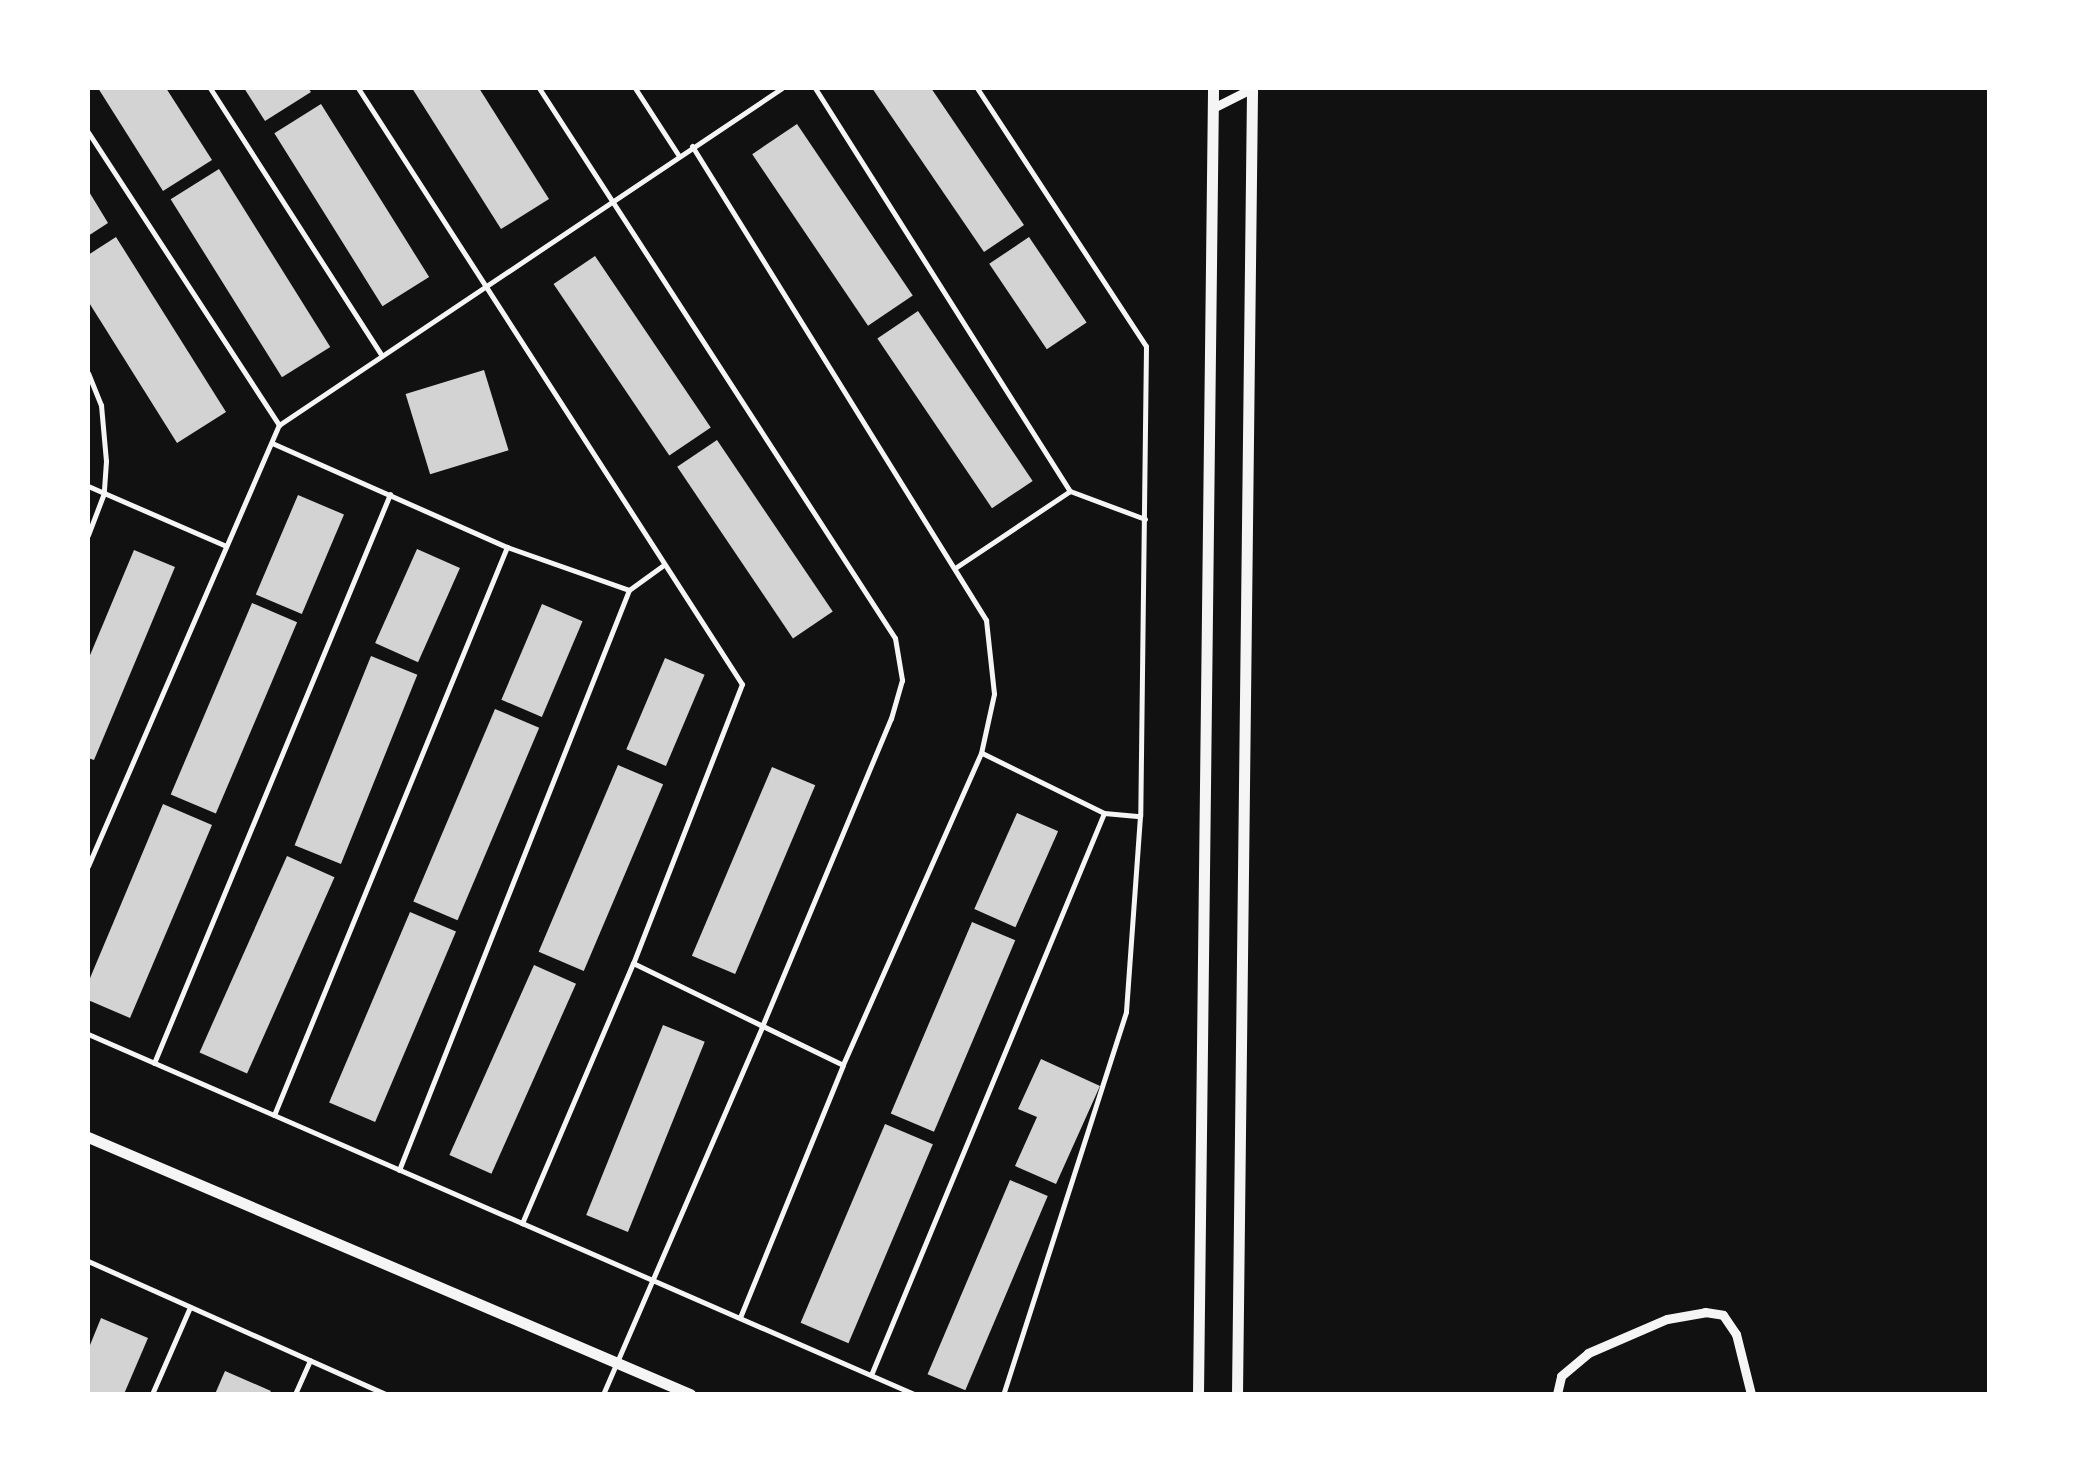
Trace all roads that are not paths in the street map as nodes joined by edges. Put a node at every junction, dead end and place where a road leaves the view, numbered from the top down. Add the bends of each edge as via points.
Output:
1 (210, 88) edge
2 (358, 88) edge
3 (538, 88) edge
4 (635, 88) edge
5 (782, 88) edge
6 (815, 88) edge
7 (977, 88) edge
8 (1213, 88) edge
9 (1252, 88) edge
10 (1213, 108) junction
11 (88, 132) edge
12 (692, 146) junction
13 (679, 156) junction
14 (612, 199) junction
15 (483, 286) junction
16 (382, 355) junction
17 (88, 374) edge
18 (279, 425) junction
19 (272, 443) junction
20 (88, 486) edge
21 (1070, 491) junction
22 (104, 493) junction
23 (390, 494) junction
24 (1145, 519) junction
25 (88, 535) edge
26 (226, 546) junction
27 (508, 547) junction
28 (662, 566) junction
29 (954, 568) junction
30 (629, 590) junction
31 (981, 753) junction
32 (1104, 814) junction
33 (1140, 816) junction
34 (88, 866) edge
35 (633, 963) junction
36 (762, 1027) junction
37 (88, 1034) edge
38 (154, 1063) junction
39 (843, 1065) junction
40 (274, 1115) junction
41 (88, 1137) edge
42 (399, 1170) junction
43 (522, 1223) junction
44 (88, 1261) edge
45 (654, 1281) junction
46 (190, 1306) junction
47 (740, 1318) junction
48 (310, 1360) junction
49 (620, 1362) junction
50 (871, 1376) junction
51 (152, 1394) edge
52 (296, 1394) edge
53 (386, 1394) edge
54 (604, 1394) edge
55 (690, 1394) edge
56 (914, 1394) edge
57 (1003, 1394) edge
58 (1198, 1394) edge
59 (1237, 1394) edge
60 (1558, 1394) edge
61 (1751, 1394) edge

1 - 16 lane
2 - 15 lane
3 - 14 lane
4 - 13 lane
5 - 12 lane
6 - 21 lane
7 - 24 lane via 1146,346
8 - 10 street
9 - 10 street
9 - 59 street
10 - 58 street
11 - 18 lane
12 - 13 lane
12 - 29 lane
13 - 14 lane
14 - 15 lane
14 - 36 lane via 896,638 902,680 891,718
15 - 16 lane
15 - 28 lane
16 - 18 lane
17 - 22 lane via 101,405
18 - 19 lane
19 - 23 lane
19 - 26 lane
20 - 22 lane
21 - 24 lane
21 - 29 lane
22 - 25 lane
22 - 26 lane
23 - 27 lane
23 - 38 lane
24 - 33 lane
26 - 34 lane
27 - 30 lane
27 - 40 lane
28 - 30 lane
28 - 35 lane via 742,684
29 - 31 lane via 986,620 994,694
30 - 42 lane
31 - 32 lane
31 - 39 lane
32 - 33 lane
32 - 50 lane
33 - 57 lane via 1126,1012
35 - 36 lane
35 - 43 lane
36 - 39 lane
36 - 45 lane
37 - 38 lane
38 - 40 lane
39 - 47 lane
40 - 42 lane
41 - 49 street
42 - 43 lane
43 - 45 lane
44 - 46 lane
45 - 47 lane
45 - 49 lane
46 - 48 lane
46 - 51 lane
47 - 50 lane
48 - 52 lane
48 - 53 lane
49 - 54 lane
49 - 55 street
50 - 56 lane
60 - 61 street via 1561,1376 1588,1353 1667,1318 1705,1312 1723,1315 1736,1334

